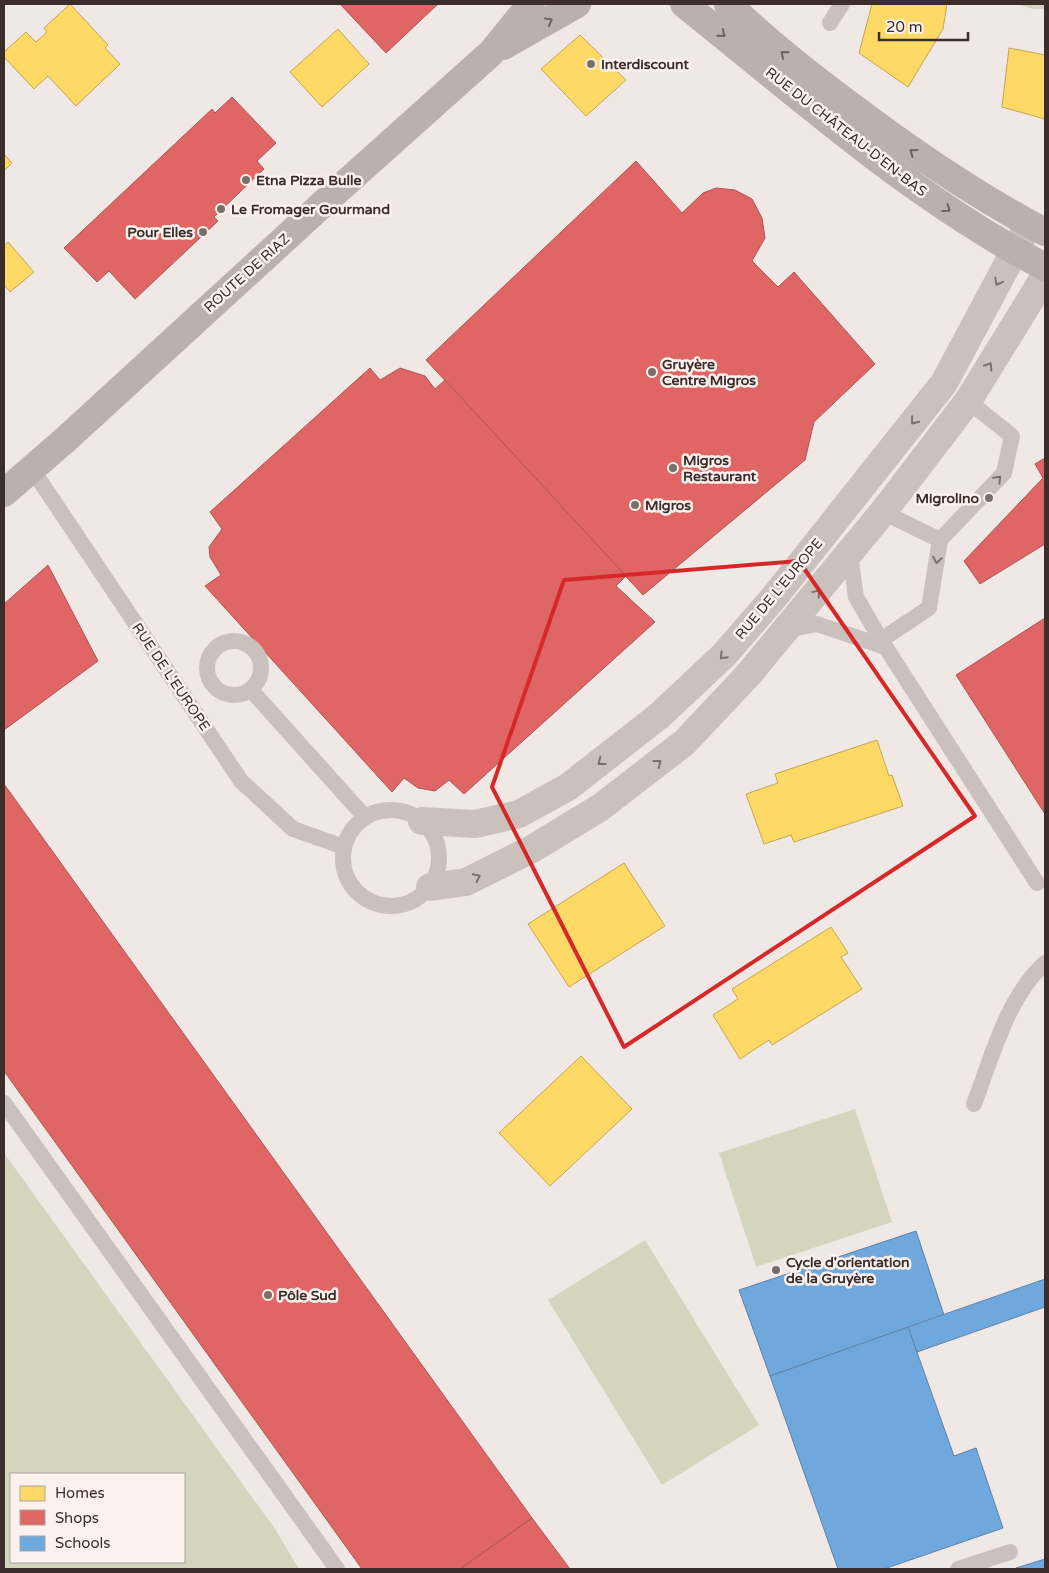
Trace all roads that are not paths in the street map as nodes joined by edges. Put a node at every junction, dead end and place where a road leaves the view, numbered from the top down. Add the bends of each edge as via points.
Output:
1 (532, 4) edge
2 (577, 4) edge
3 (684, 4) edge
4 (728, 4) edge
5 (842, 4) edge
6 (830, 24) dead end
7 (491, 53) junction
8 (1037, 228) edge
9 (1015, 251) junction
10 (1045, 267) edge
11 (1045, 276) edge
12 (968, 401) junction
13 (32, 469) junction
14 (4, 493) edge
15 (883, 512) junction
16 (940, 540) junction
17 (850, 554) junction
18 (786, 630) junction
19 (883, 644) junction
20 (251, 690) dead end
21 (365, 817) junction
22 (422, 821) junction
23 (344, 847) junction
24 (1037, 883) dead end
25 (430, 887) junction
26 (1045, 963) edge
27 (4, 1103) edge
28 (974, 1104) dead end
29 (1010, 1552) dead end
30 (337, 1569) edge
31 (958, 1569) edge

1 - 7 street, ROUTE DE RIAZ
7 -> 2 street, ROUTE DE RIAZ
3 -> 9 street, RUE DU CHÂTEAU-D'EN-BAS via 863,149 955,216
8 -> 4 street, RUE DU CHÂTEAU-D'EN-BAS via 977,195 917,155 807,73
5 - 6 lane
7 - 13 street, ROUTE DE RIAZ
8 - 9 street, RUE DE L'EUROPE
9 - 10 street, RUE DU CHÂTEAU-D'EN-BAS
9 -> 22 street, RUE DE L'EUROPE via 944,383 776,596 724,655 659,716 568,787 536,805 519,814 475,824
12 -> 11 street
12 - 15 street
16 -> 12 lane via 1004,473 1012,436
13 - 14 street, ROUTE DE RIAZ
13 - 23 lane, RUE DE L'EUROPE via 241,781 293,829
15 - 16 lane
15 - 17 street
16 -> 19 lane via 929,608
18 -> 17 street
17 - 19 lane via 856,597
18 - 19 lane via 817,624
25 -> 18 street via 466,882 532,850 601,807 685,742
19 - 24 lane
20 - 21 lane
21 - 22 lane via 384,810 404,812
21 - 23 lane via 352,830
22 - 25 lane via 433,835 439,852 438,870
23 - 25 lane via 343,866 351,886 367,900 387,906 408,903
26 - 28 lane via 1011,1007
27 - 30 lane
29 - 31 lane

